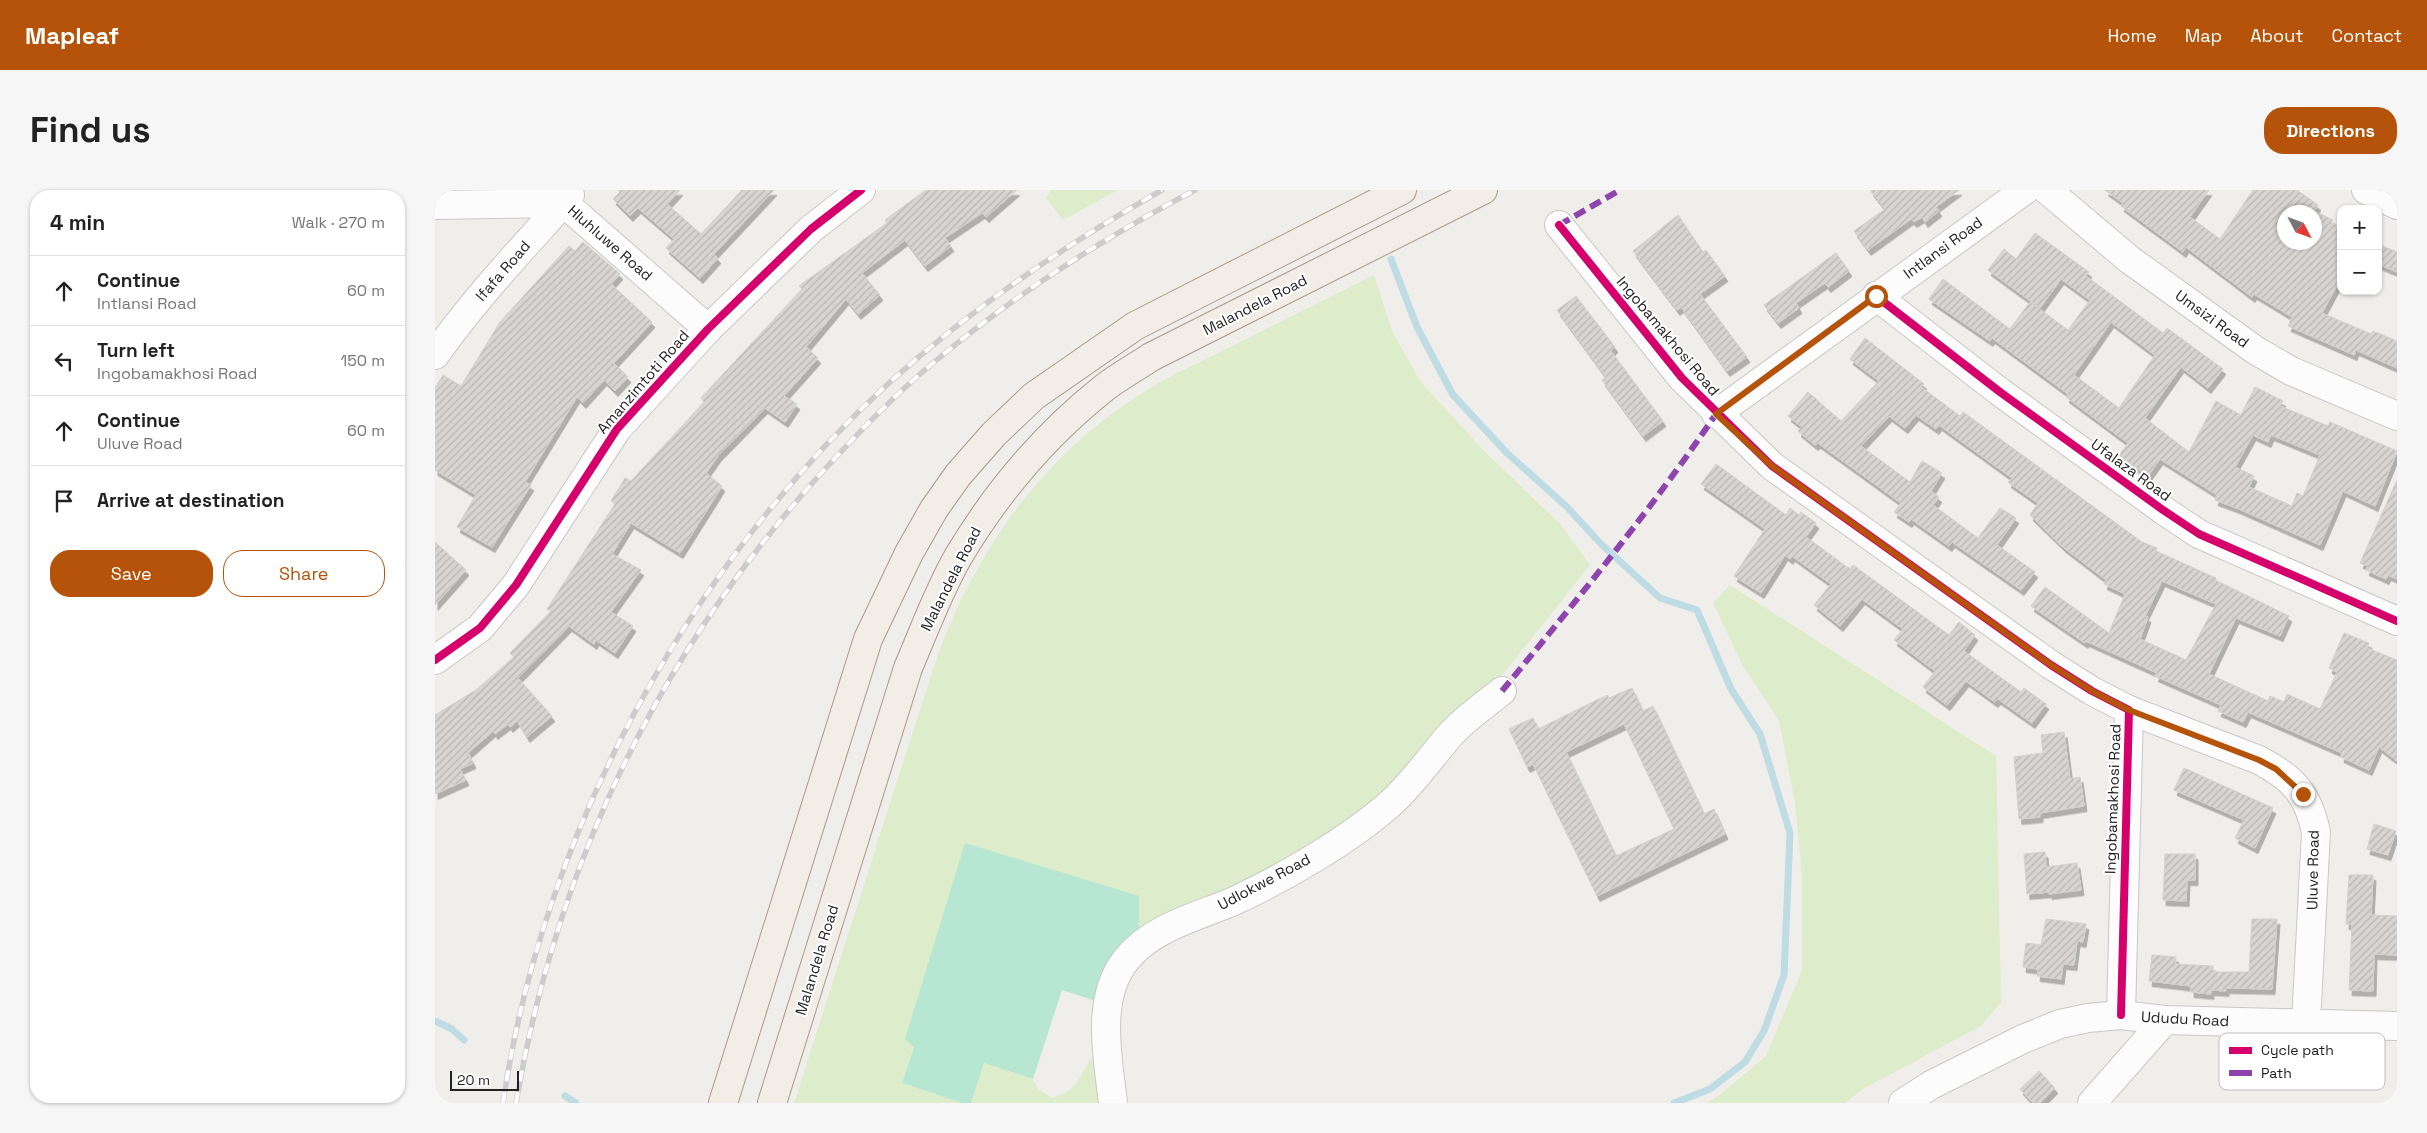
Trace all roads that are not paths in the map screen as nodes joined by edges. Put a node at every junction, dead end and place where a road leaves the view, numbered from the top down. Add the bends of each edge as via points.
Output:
1 (861, 190) edge
2 (1402, 190) edge
3 (1483, 190) edge
4 (2025, 190) edge
5 (2047, 190) edge
6 (2366, 190) edge
7 (569, 196) edge
8 (435, 205) edge
9 (2397, 205) edge
10 (1559, 225) dead end
11 (1876, 296) junction
12 (708, 329) junction
13 (435, 355) edge
14 (1716, 414) junction
15 (2397, 416) edge
16 (2397, 621) edge
17 (435, 660) edge
18 (1502, 691) dead end
19 (2129, 710) junction
20 (2121, 1015) junction
21 (2165, 1020) junction
22 (2306, 1023) junction
23 (2397, 1026) edge
24 (723, 1103) edge
25 (772, 1103) edge
26 (1113, 1103) edge
27 (1903, 1103) edge
28 (2092, 1103) edge

1 - 12 street, Amanzimtoti Road via 811,229
2 - 24 main road via 1135,326 1034,396 993,434 958,475 909,553 868,639
3 - 25 main road, Malandela Road via 1151,357 1105,388 1014,476 958,558 936,600 908,668
4 - 11 street, Intlansi Road
5 - 15 street, Umsizi Road via 2129,260 2255,350 2291,371
6 - 9 street
7 - 8 street, Hluhluwe Road
7 - 12 street, Hluhluwe Road
7 - 13 street, Ifafa Road via 497,275
10 - 14 street, Ingobamakhosi Road via 1682,378
11 - 14 street, Intlansi Road
11 - 16 street, Ufalaza Road via 2000,392 2199,534
12 - 17 street, Amanzimtoti Road via 617,429 538,553 480,628
14 - 19 street, Ingobamakhosi Road via 1772,466 1831,510 2051,665
18 - 26 street, Udlokwe Road via 1451,734 1391,804 1345,837 1234,900 1174,924 1139,946 1125,961 1112,987 1107,1016
19 - 20 street, Ingobamakhosi Road
19 - 22 street, Uluve Road via 2259,760 2276,769 2303,794 2312,812 2316,832
20 - 21 street, Ududu Road
20 - 27 street, Ududu Road via 2060,1024 1965,1068
21 - 22 street, Ududu Road
21 - 28 street
22 - 23 street, Ududu Road

